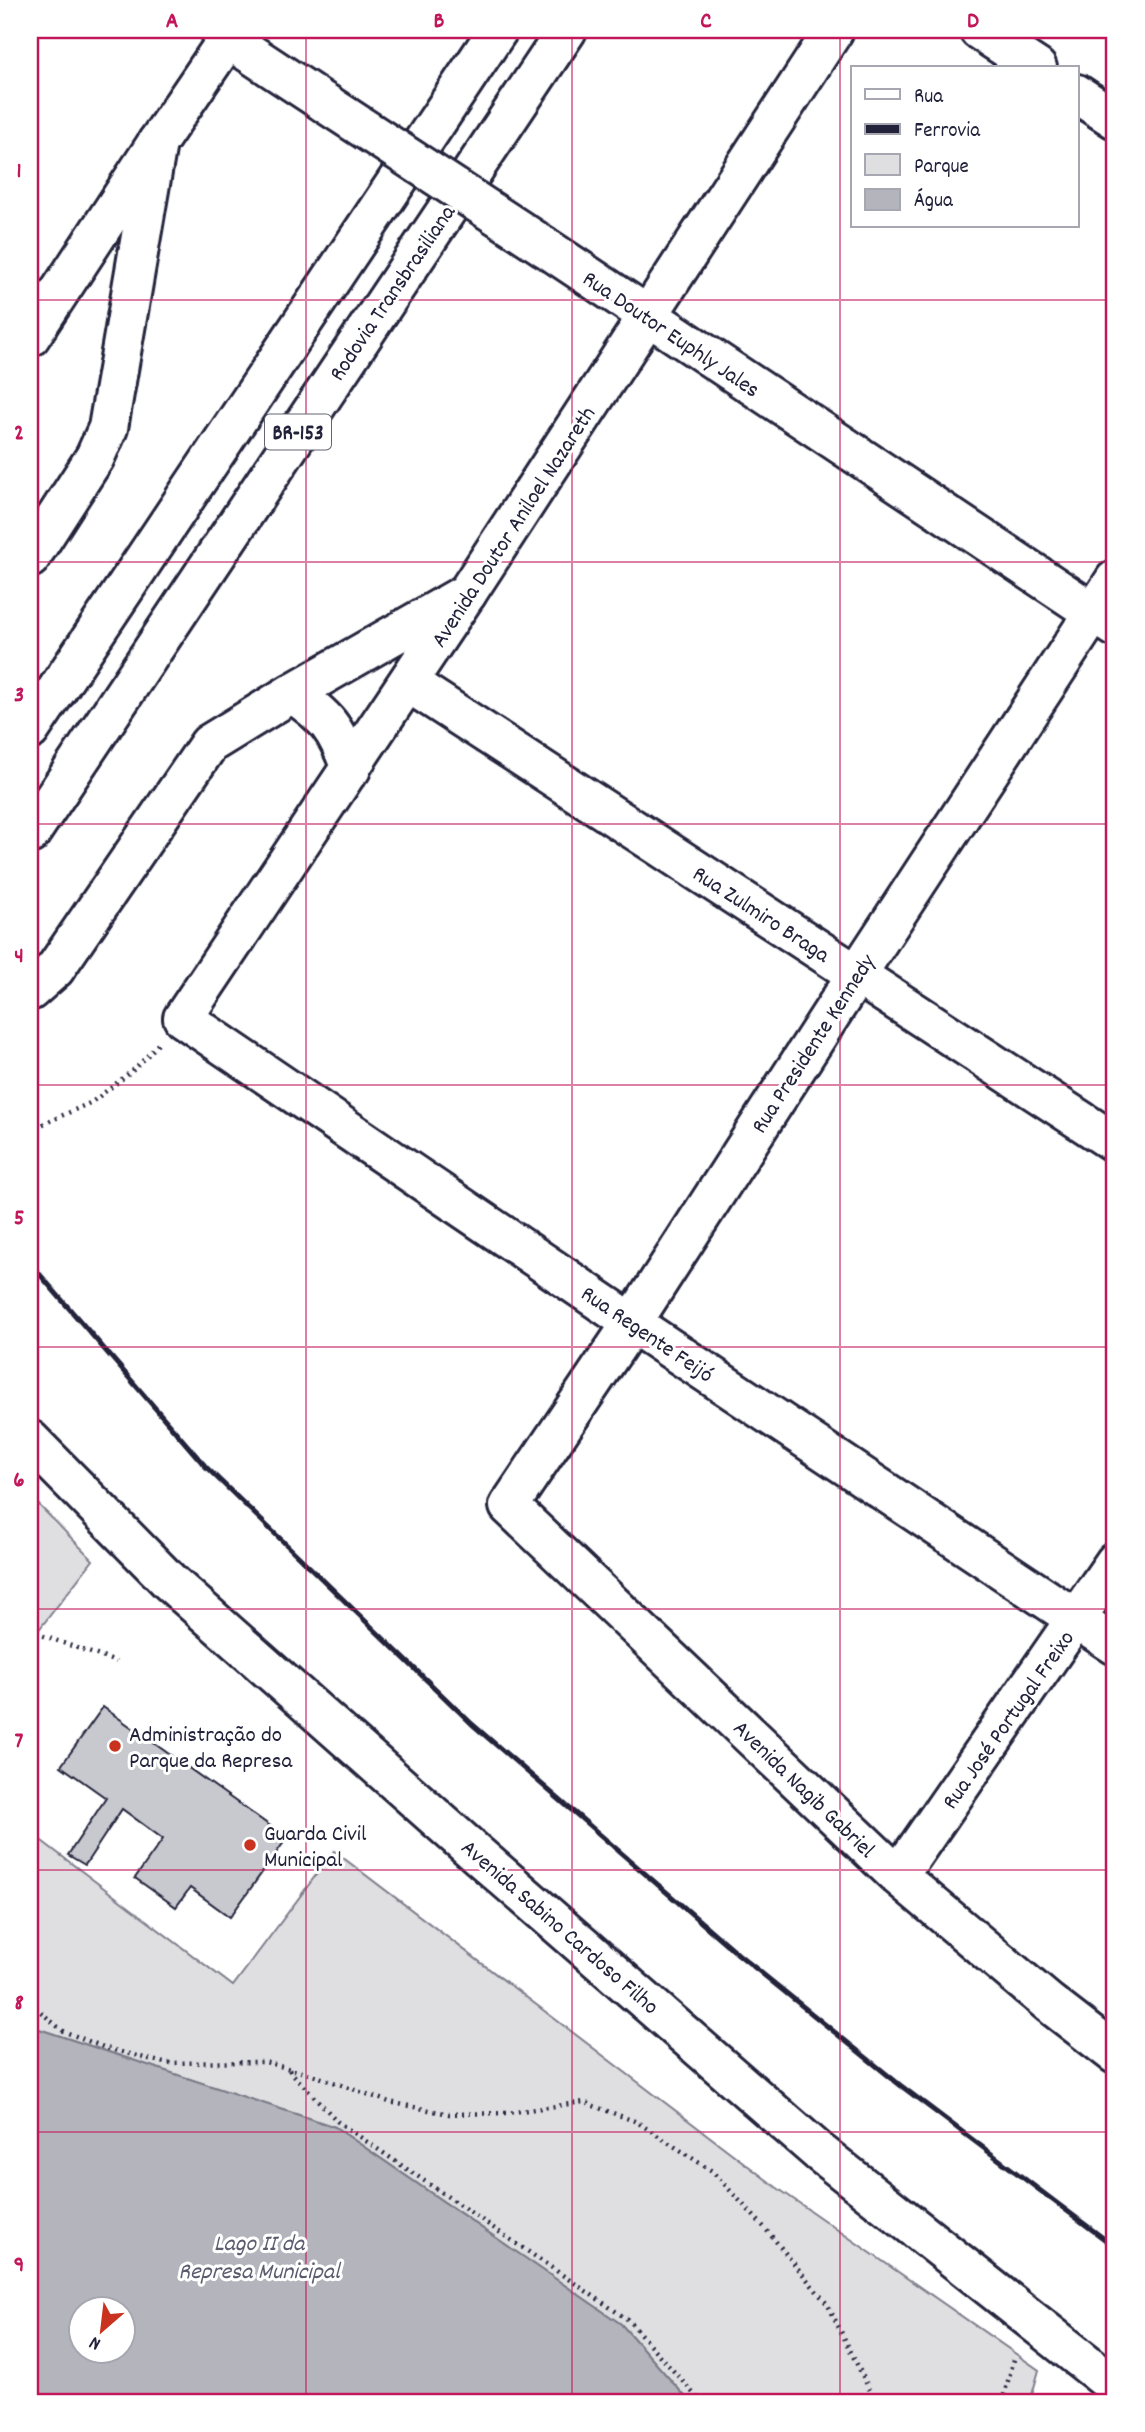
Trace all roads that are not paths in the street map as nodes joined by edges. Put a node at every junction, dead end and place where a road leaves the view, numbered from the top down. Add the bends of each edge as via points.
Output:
1 (498, 30) edge
2 (567, 30) edge
3 (834, 30) edge
4 (979, 30) edge
5 (231, 35) edge
6 (1034, 66) edge
7 (1078, 95) edge
8 (1115, 119) edge
9 (157, 144) junction
10 (649, 318) junction
11 (30, 337) edge
12 (30, 558) edge
13 (1115, 580) edge
14 (467, 593) junction
15 (1105, 620) edge
16 (409, 683) junction
17 (292, 693) junction
18 (30, 730) edge
19 (351, 769) junction
20 (30, 834) edge
21 (856, 974) junction
22 (30, 991) edge
23 (183, 1018) joint
24 (1115, 1143) edge
25 (632, 1323) junction
26 (30, 1440) edge
27 (509, 1506) joint
28 (1115, 1562) edge
29 (1077, 1620) junction
30 (1115, 1645) edge
31 (898, 1876) junction
32 (1115, 2054) edge
33 (1115, 2386) edge

1 - 18 main road, BR-153
2 - 20 main road, Rodovia Transbrasiliana / BR-153
3 - 10 main road, Avenida Doutor Aniloel Nazareth
4 - 6 main road
5 - 9 main road
5 - 10 main road, Rua Doutor Euphly Jales, bridge via 325,103
7 - 8 main road
9 - 11 main road
9 - 12 main road via 108,428 95,457
10 - 14 main road, Avenida Doutor Aniloel Nazareth
10 - 15 main road, Rua Doutor Euphly Jales
13 - 15 main road, Rua Presidente Kennedy
14 - 16 main road, Avenida Doutor Aniloel Nazareth
14 - 17 main road
15 - 21 main road, Rua Presidente Kennedy
16 - 19 main road, Avenida Doutor Aniloel Nazareth
16 - 21 main road, Rua Zulmiro Braga
17 - 19 main road via 319,711 340,737
17 - 22 main road via 209,744 55,969
19 - 23 main road, Avenida Doutor Aniloel Nazareth
21 - 24 main road, Rua Zulmiro Braga
21 - 25 main road, Rua Presidente Kennedy
23 - 25 main road, Rua Regente Feijó
25 - 27 main road, Rua Presidente Kennedy
25 - 29 main road, Rua Regente Feijó
26 - 33 main road, Avenida Sabino Cardoso Filho via 170,1582 500,1874 820,2152
27 - 31 main road, Avenida Nagib Gabriel
28 - 29 main road, Rua José Portugal Freixo
29 - 30 main road, Rua Regente Feijó
29 - 31 main road, Rua José Portugal Freixo
31 - 32 main road, Avenida Nagib Gabriel

